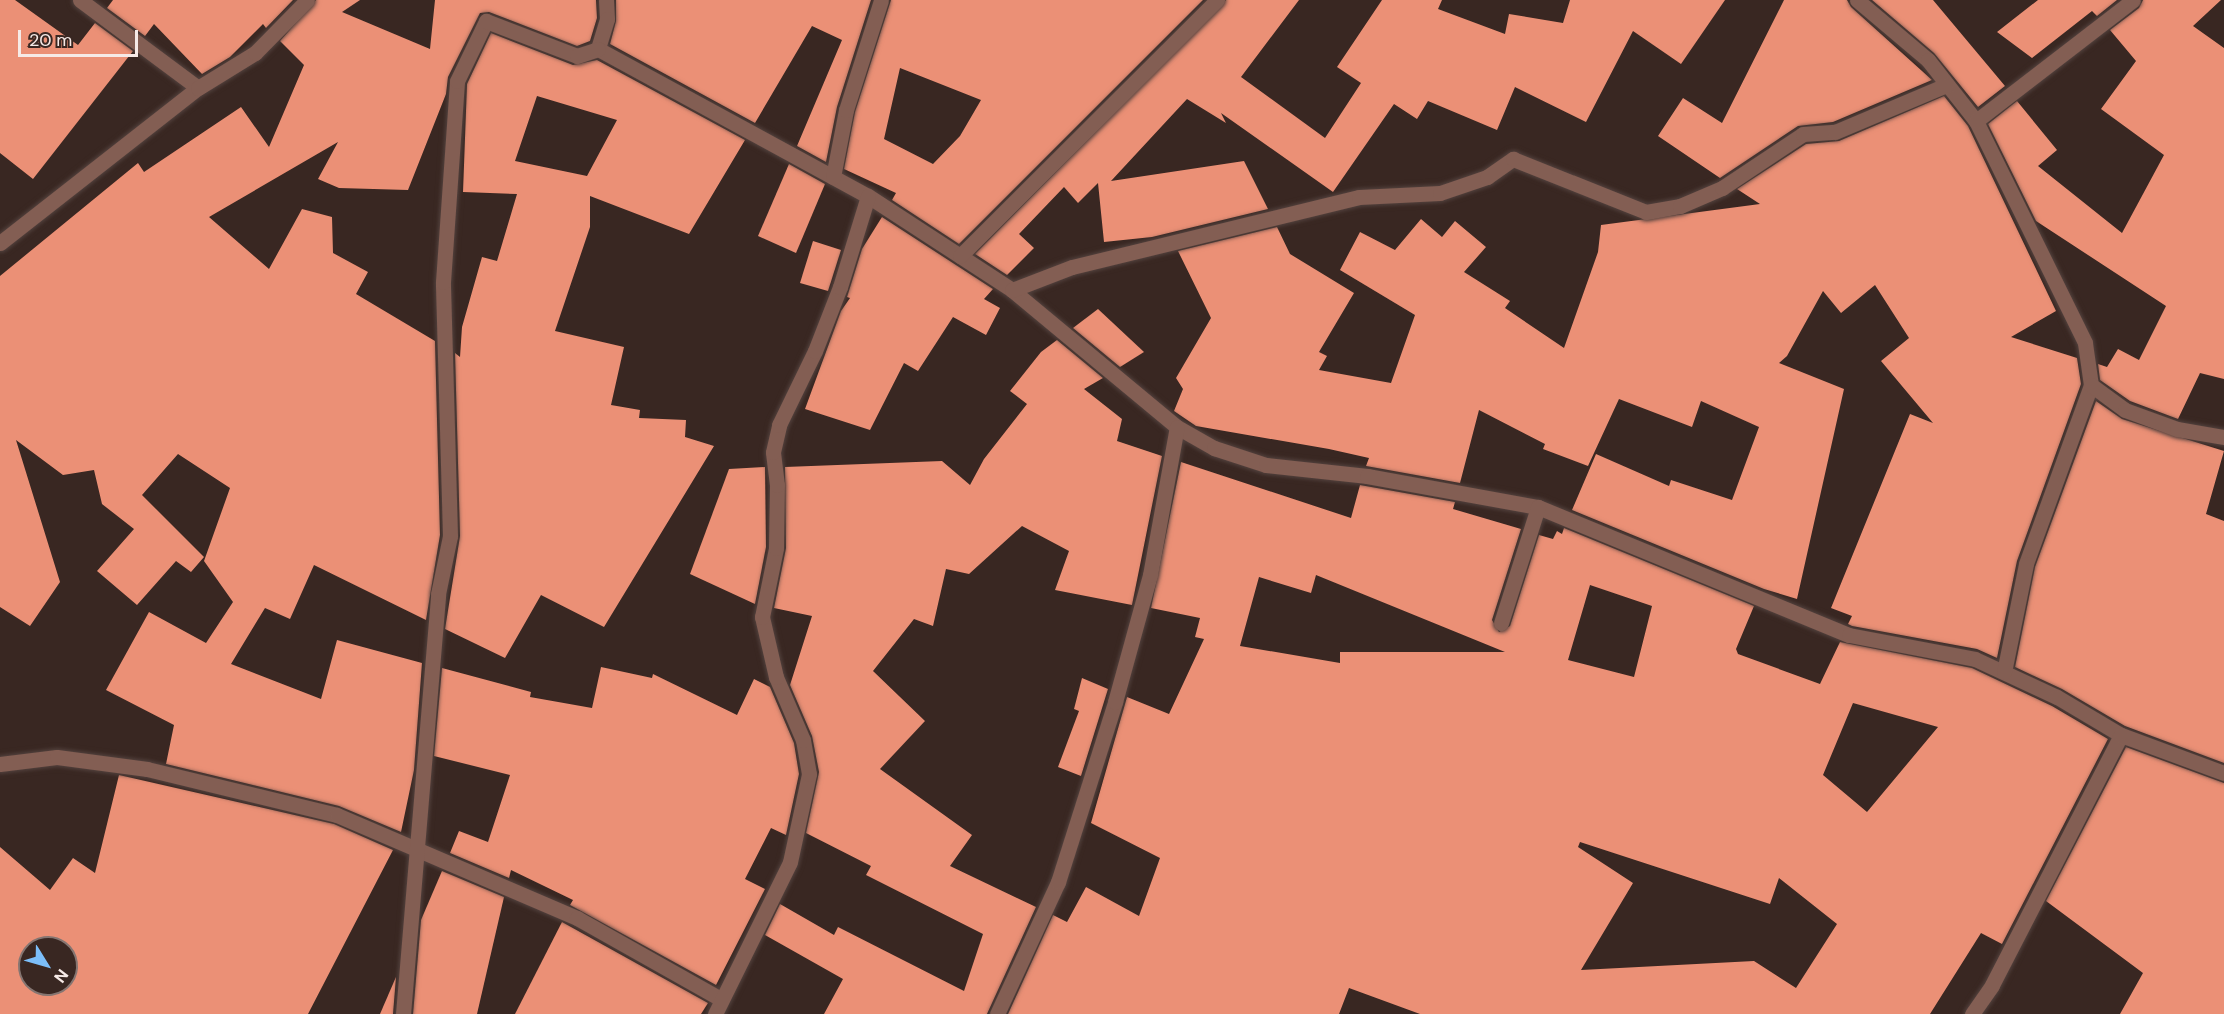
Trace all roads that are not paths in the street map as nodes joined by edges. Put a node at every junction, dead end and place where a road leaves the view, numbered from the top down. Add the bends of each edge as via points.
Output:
1 (80, 0) edge
2 (307, 0) edge
3 (606, 0) edge
4 (881, 0) edge
5 (1217, 0) edge
6 (1857, 0) edge
7 (2133, 0) edge
8 (597, 49) junction
9 (1946, 85) junction
10 (198, 88) junction
11 (1976, 122) junction
12 (833, 177) junction
13 (868, 196) junction
14 (0, 243) edge
15 (960, 256) junction
16 (1012, 290) junction
17 (2091, 385) junction
18 (1177, 427) junction
19 (2224, 437) edge
20 (1538, 507) junction
21 (1501, 623) dead end
22 (2004, 672) junction
23 (2121, 735) junction
24 (0, 764) edge
25 (2224, 773) edge
26 (416, 848) junction
27 (722, 999) junction
28 (403, 1014) edge
29 (715, 1014) edge
30 (997, 1014) edge
31 (1972, 1014) edge

1 - 10 street
2 - 10 street via 255,54
3 - 8 street via 607,19
4 - 12 street via 846,110
5 - 15 street
6 - 9 street via 1928,60
7 - 11 street
8 - 12 street
8 - 26 street via 578,56 486,21 457,81 443,282 450,536 438,594
9 - 11 street
9 - 16 street via 1835,132 1803,134 1722,188 1680,206 1637,210 1513,159 1487,177 1440,193 1359,197 1072,267
10 - 14 street
11 - 17 street via 2070,307 2085,344
12 - 13 street
13 - 15 street
13 - 27 street via 840,287 815,351 779,425 772,452 777,485 776,548 762,617 776,677 803,740 809,774 790,862
15 - 16 street
16 - 18 street
17 - 19 street via 2125,410 2177,429
17 - 22 street via 2025,564
18 - 20 street via 1214,448 1266,465 1367,476
18 - 30 street via 1150,575 1102,745 1058,882
20 - 21 street
20 - 22 street via 1849,635 1975,659
22 - 23 street via 2057,697
23 - 25 street
23 - 31 street via 1992,984
24 - 26 street via 57,757 147,769 337,815
26 - 27 street via 577,918
26 - 28 street
27 - 29 street

